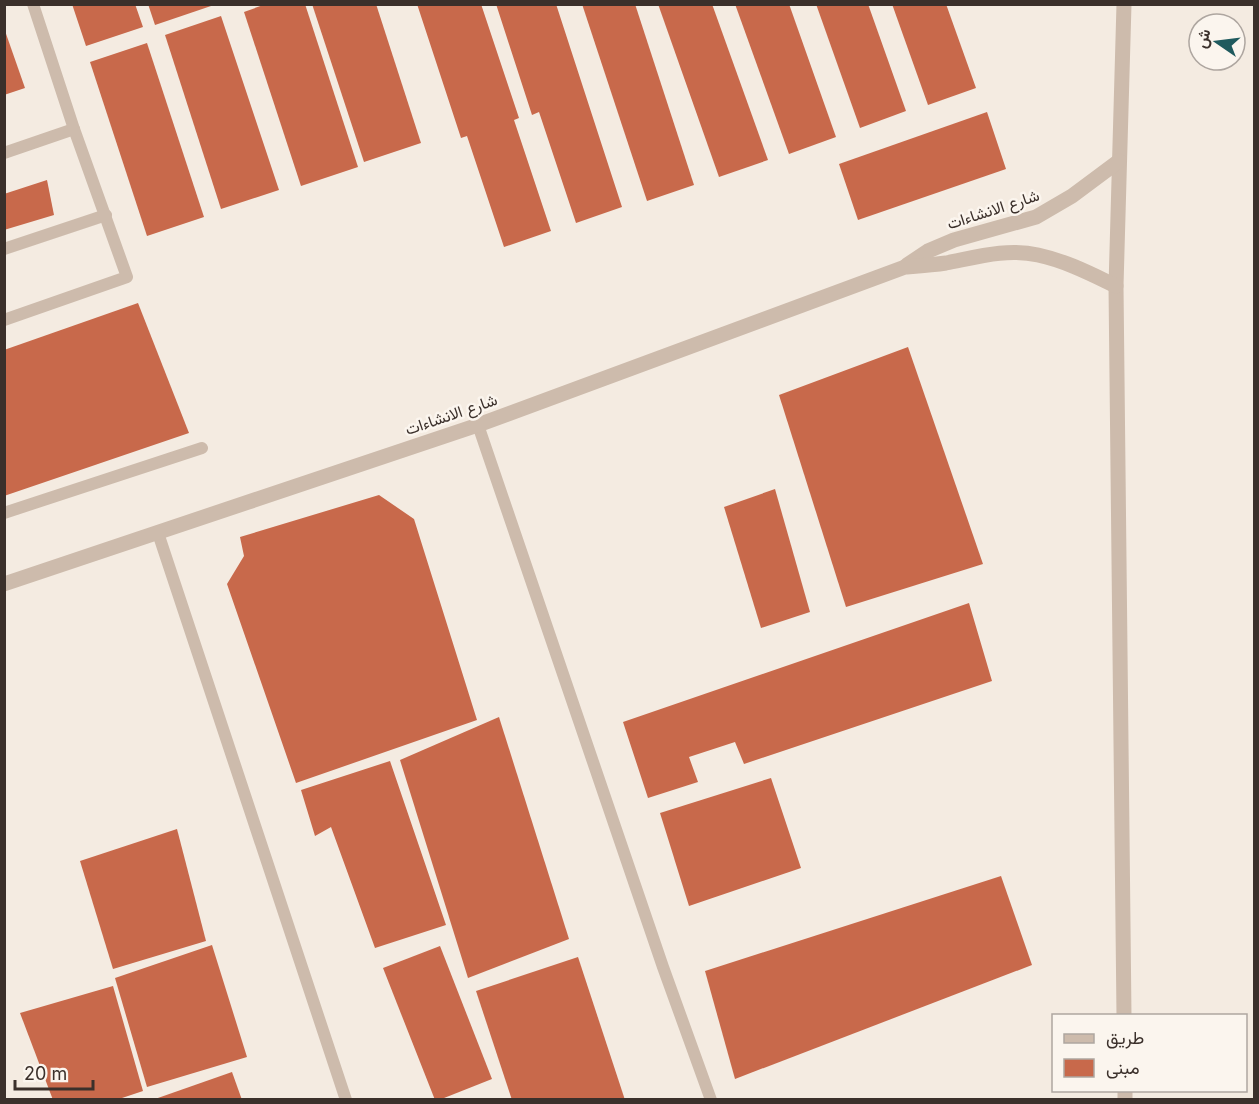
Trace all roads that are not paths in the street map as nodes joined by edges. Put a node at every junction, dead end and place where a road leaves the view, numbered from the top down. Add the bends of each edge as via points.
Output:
1 (33, 4) edge
2 (1124, 4) edge
3 (74, 129) junction
4 (4, 153) edge
5 (1119, 161) junction
6 (106, 215) junction
7 (4, 249) edge
8 (905, 267) junction
9 (1116, 286) junction
10 (4, 320) edge
11 (478, 425) junction
12 (202, 448) dead end
13 (4, 513) edge
14 (158, 532) junction
15 (4, 584) edge
16 (1124, 1014) edge
17 (346, 1100) edge
18 (711, 1100) edge

1 - 3 lane
2 - 5 street
3 - 4 lane
3 - 6 lane
5 - 8 street, شارع الانشاءات via 1036,217 954,240 928,250
5 - 9 street
6 - 7 lane
6 - 10 lane via 127,277
8 - 9 street, شارع الانشاءات via 987,254 1036,254
8 - 11 street, شارع الانشاءات
9 - 16 street
11 - 14 street, شارع الانشاءات
11 - 18 lane
12 - 13 lane
14 - 15 street, شارع الانشاءات
14 - 17 lane

